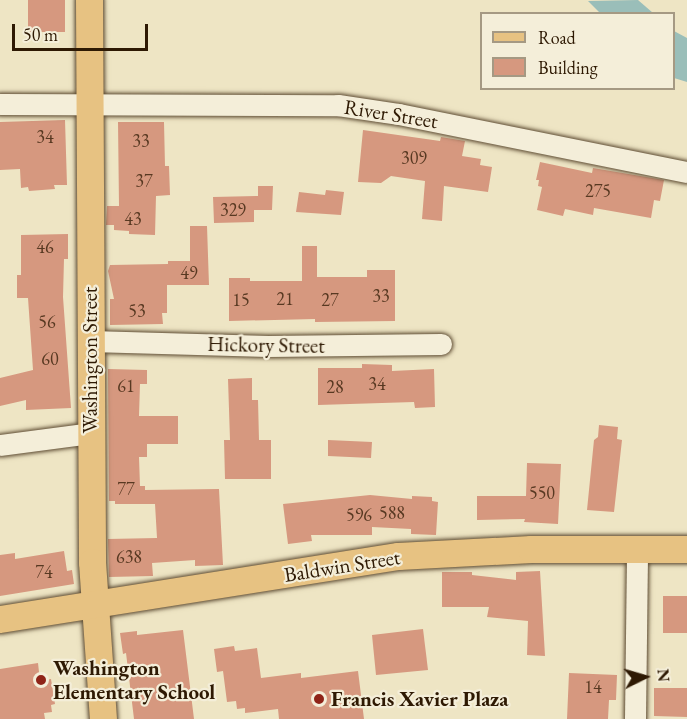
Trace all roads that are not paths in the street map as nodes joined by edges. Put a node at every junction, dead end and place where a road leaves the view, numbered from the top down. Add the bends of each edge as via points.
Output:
1 (89, 0) edge
2 (0, 104) edge
3 (89, 104) junction
4 (687, 172) edge
5 (90, 341) junction
6 (441, 344) dead end
7 (91, 433) junction
8 (0, 445) edge
9 (637, 549) junction
10 (687, 549) edge
11 (94, 604) junction
12 (0, 619) edge
13 (103, 719) edge
14 (635, 719) edge

1 - 3 main road, Washington Street
2 - 3 street, River Street
3 - 4 street, River Street via 338,105
3 - 5 main road, Washington Street
5 - 6 street, Hickory Street via 268,346
5 - 7 main road, Washington Street
7 - 8 street
7 - 11 main road, Washington Street
9 - 10 main road, Baldwin Street
9 - 11 main road, Baldwin Street via 531,549 398,556
9 - 14 street
11 - 12 main road, Baldwin Street
11 - 13 main road, Washington Street

